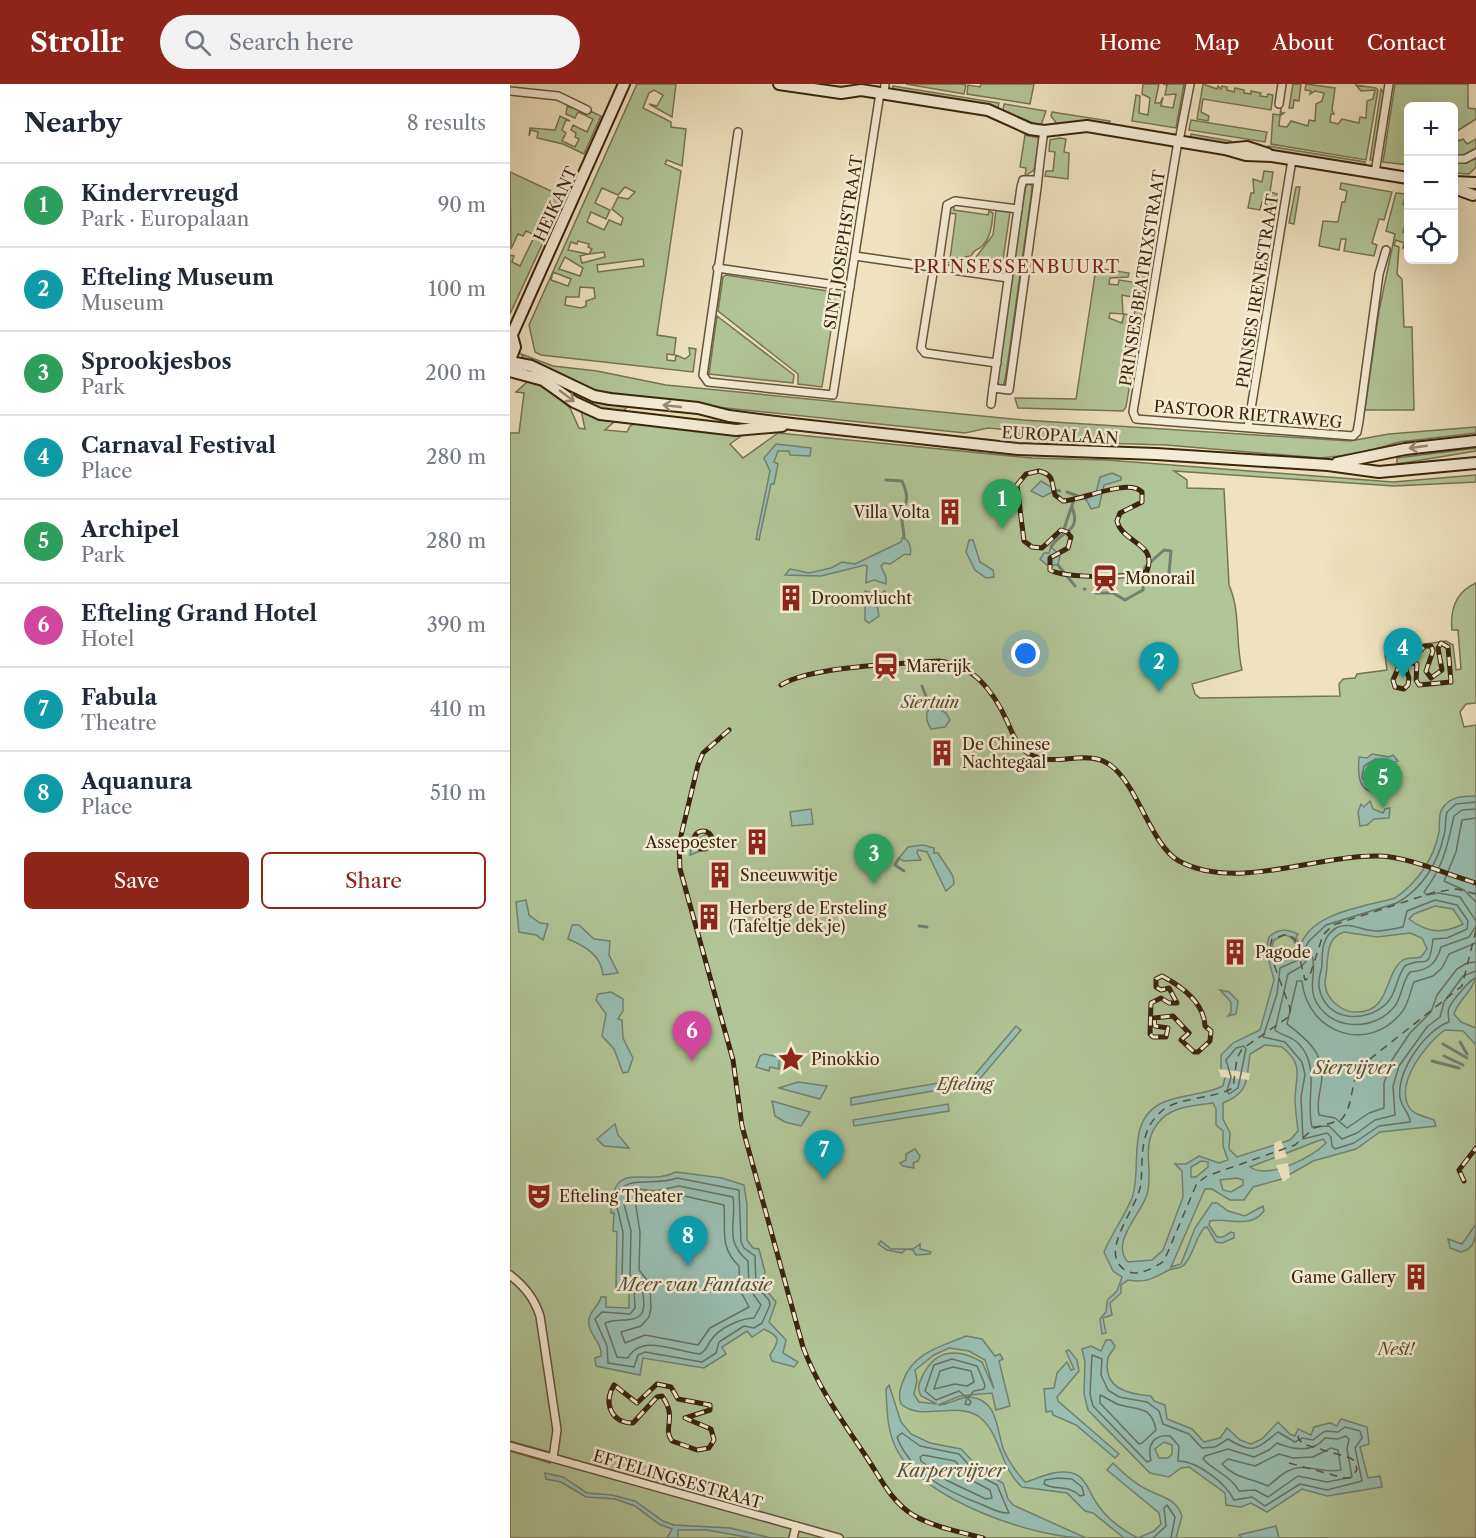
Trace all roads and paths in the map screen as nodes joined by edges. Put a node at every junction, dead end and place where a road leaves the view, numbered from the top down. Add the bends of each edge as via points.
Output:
1 (624, 84) edge
2 (779, 84) edge
3 (1190, 84) edge
4 (1282, 84) edge
5 (1385, 84) edge
6 (1389, 84) edge
7 (883, 90) edge
8 (510, 91) edge
9 (1279, 104) dead end
10 (587, 110) dead end
11 (1044, 131) junction
12 (738, 132) dead end
13 (1179, 141) junction
14 (1476, 153) edge
15 (1458, 159) edge
16 (1292, 160) junction
17 (1376, 173) junction
18 (1404, 177) edge
19 (1038, 180) junction
20 (1458, 182) edge
21 (1476, 183) edge
22 (1458, 190) edge
23 (1475, 199) edge
24 (1018, 209) junction
25 (1386, 250) dead end
26 (855, 256) junction
27 (936, 267) junction
28 (717, 268) junction
29 (1008, 278) junction
30 (850, 287) junction
31 (511, 337) edge
32 (997, 363) junction
33 (511, 366) edge
34 (993, 388) junction
35 (991, 404) dead end
36 (1136, 419) joint
37 (792, 424) junction
38 (1248, 427) junction
39 (1476, 441) edge
40 (1476, 464) edge
41 (1328, 465) junction
42 (510, 1275) edge
43 (510, 1446) edge
44 (553, 1458) junction
45 (796, 1526) junction
46 (793, 1538) edge
47 (839, 1538) edge

1 - 31 main road, HEIKANT
2 - 7 main road via 841,93
3 - 13 street, PRINSES BEATRIXSTRAAT
4 - 9 street
5 - 6 street
6 - 17 street
7 - 11 main road via 988,110 1030,129
7 - 26 street, SINT JOSEPHSTRAAT
8 - 10 street via 558,96
11 - 13 main road via 1081,126
11 - 19 street
12 - 28 street
13 - 16 main road via 1225,149 1247,147
13 - 36 street, PRINSES BEATRIXSTRAAT via 1133,412
14 - 15 street
16 - 17 main road
16 - 38 street, PRINSES IRENESTRAAT
17 - 18 main road
19 - 24 street via 1023,180
19 - 34 street via 1009,390
20 - 21 main road
21 - 23 main road
22 - 23 main road
24 - 27 street via 955,201 947,205
24 - 29 street
25 - 38 street, PASTOOR RIETRAWEG via 1379,274 1358,432 1348,436
26 - 27 street
26 - 30 street, SINT JOSEPHSTRAAT
27 - 29 street
27 - 32 street via 921,348 925,353
28 - 30 street
28 - 30 street, SINT JOSEPHSTRAAT via 702,371 708,382 833,395
29 - 32 street
31 - 33 main road, HEIKANT
32 - 34 street
37 -> 33 main road, EUROPALAAN via 594,396 543,370
33 -> 37 main road, EUROPALAAN via 600,414 736,430
34 - 35 street
36 - 38 street, PASTOOR RIETRAWEG
37 - 41 main road, EUROPALAAN via 1018,449
39 -> 41 main road, EUROPALAAN via 1405,449
40 - 41 main road, EUROPALAAN via 1379,472
42 - 44 street via 529,1294 540,1316 557,1430
43 - 44 street, EFTELINGSESTRAAT
44 - 45 street, EFTELINGSESTRAAT
45 - 46 street
45 - 47 street, EFTELINGSESTRAAT

